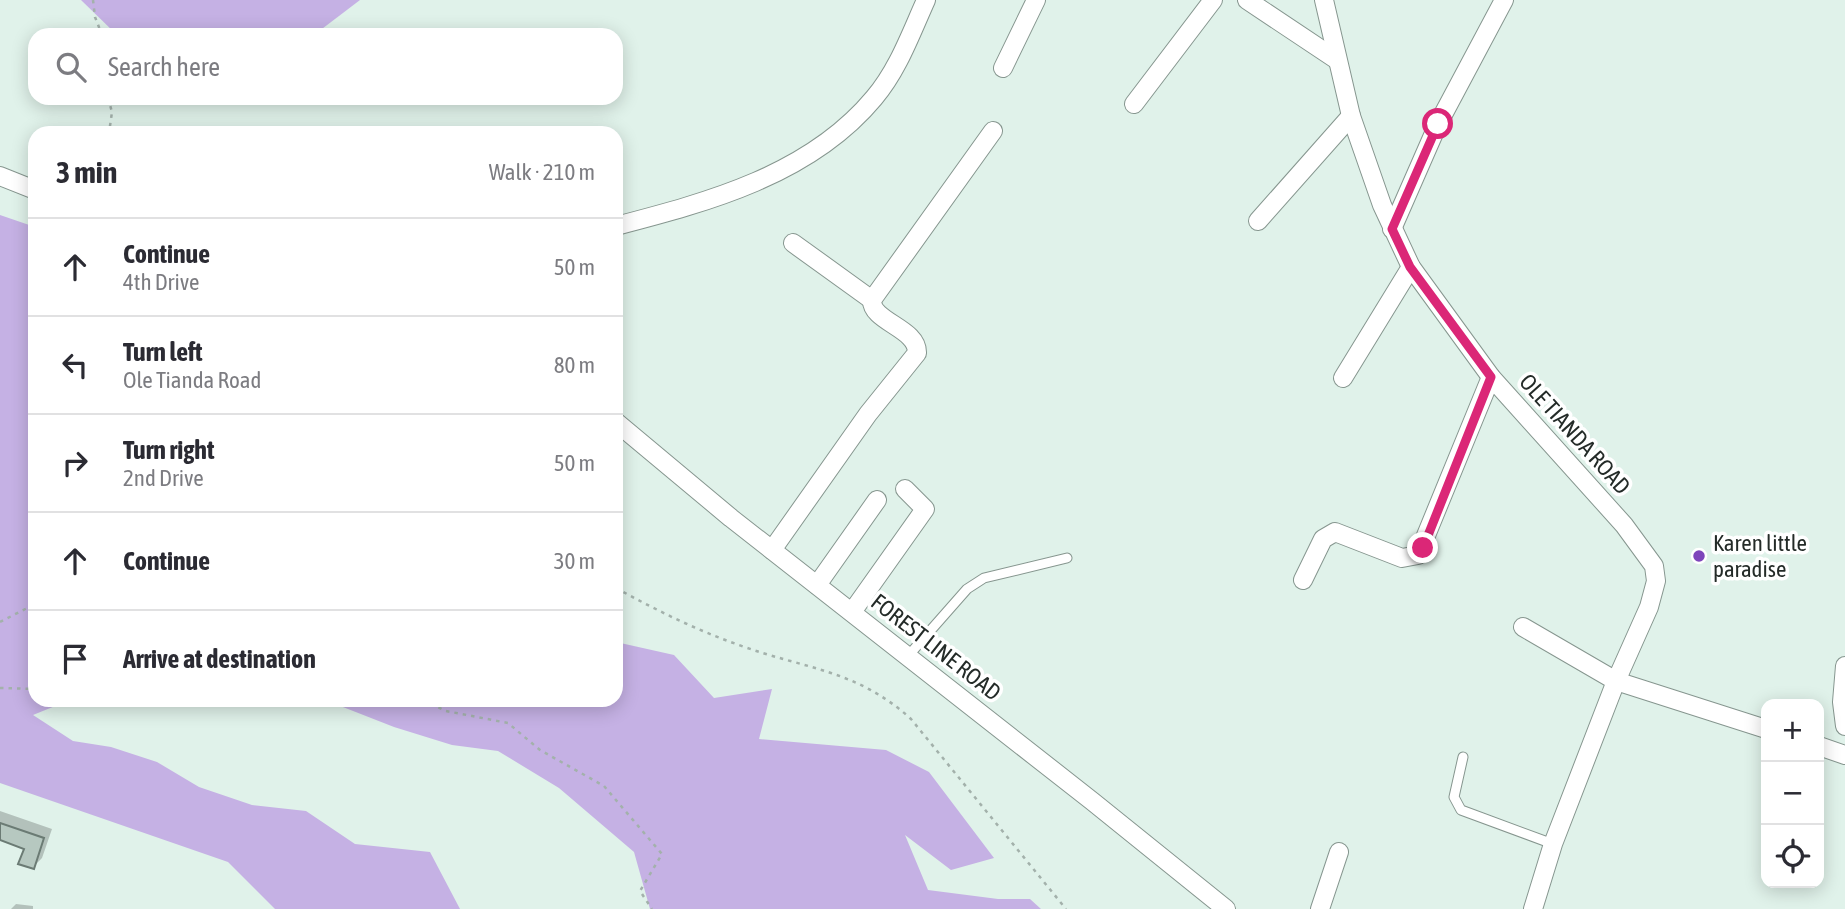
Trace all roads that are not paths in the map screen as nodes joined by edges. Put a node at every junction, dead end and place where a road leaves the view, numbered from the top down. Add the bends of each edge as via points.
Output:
1 (926, 0) edge
2 (1035, 0) edge
3 (1213, 0) edge
4 (1247, 0) edge
5 (1324, 0) edge
6 (1504, 0) edge
7 (1337, 60) junction
8 (1003, 68) dead end
9 (1134, 104) dead end
10 (1351, 116) junction
11 (993, 131) dead end
12 (0, 176) edge
13 (28, 187) edge
14 (1258, 221) dead end
15 (623, 224) edge
16 (1392, 229) junction
17 (793, 243) dead end
18 (1410, 267) junction
19 (872, 300) junction
20 (1491, 377) junction
21 (1343, 378) dead end
22 (623, 428) edge
23 (905, 489) dead end
24 (877, 500) dead end
25 (772, 550) junction
26 (1067, 558) dead end
27 (1303, 580) dead end
28 (817, 585) junction
29 (852, 612) junction
30 (1523, 627) dead end
31 (908, 656) junction
32 (1845, 666) edge
33 (1616, 681) junction
34 (1845, 726) edge
35 (1761, 727) edge
36 (1824, 748) edge
37 (1845, 755) edge
38 (1463, 757) dead end
39 (1553, 844) junction
40 (1339, 852) dead end
41 (1226, 909) edge
42 (1320, 909) edge
43 (1533, 909) edge

1 - 15 street via 897,63 874,98 838,133 767,177
2 - 8 street
3 - 9 street
4 - 7 street
5 - 7 street, OLE TIANDA ROAD
6 - 16 street via 1438,124
7 - 10 street, OLE TIANDA ROAD
10 - 14 street
10 - 16 street, OLE TIANDA ROAD
11 - 19 street
12 - 13 street
16 - 18 street, OLE TIANDA ROAD
17 - 19 street
18 - 20 street, OLE TIANDA ROAD
18 - 21 street
19 - 25 street via 874,309 913,340 917,353
20 - 27 street via 1419,555 1402,558 1335,533 1323,540
20 - 33 street, OLE TIANDA ROAD via 1615,515 1654,566 1656,581 1649,607
22 - 25 street, FOREST LINE ROAD
23 - 29 street via 925,509
24 - 28 street
25 - 28 street, FOREST LINE ROAD
26 - 31 lane via 985,578 967,589
28 - 29 street, FOREST LINE ROAD
29 - 31 street, FOREST LINE ROAD
30 - 33 street
31 - 41 street, FOREST LINE ROAD
32 - 34 street
33 - 35 street
33 - 39 street, OLE TIANDA ROAD
36 - 37 street
38 - 39 lane via 1454,797 1461,810
39 - 43 street, OLE TIANDA ROAD
40 - 42 street

